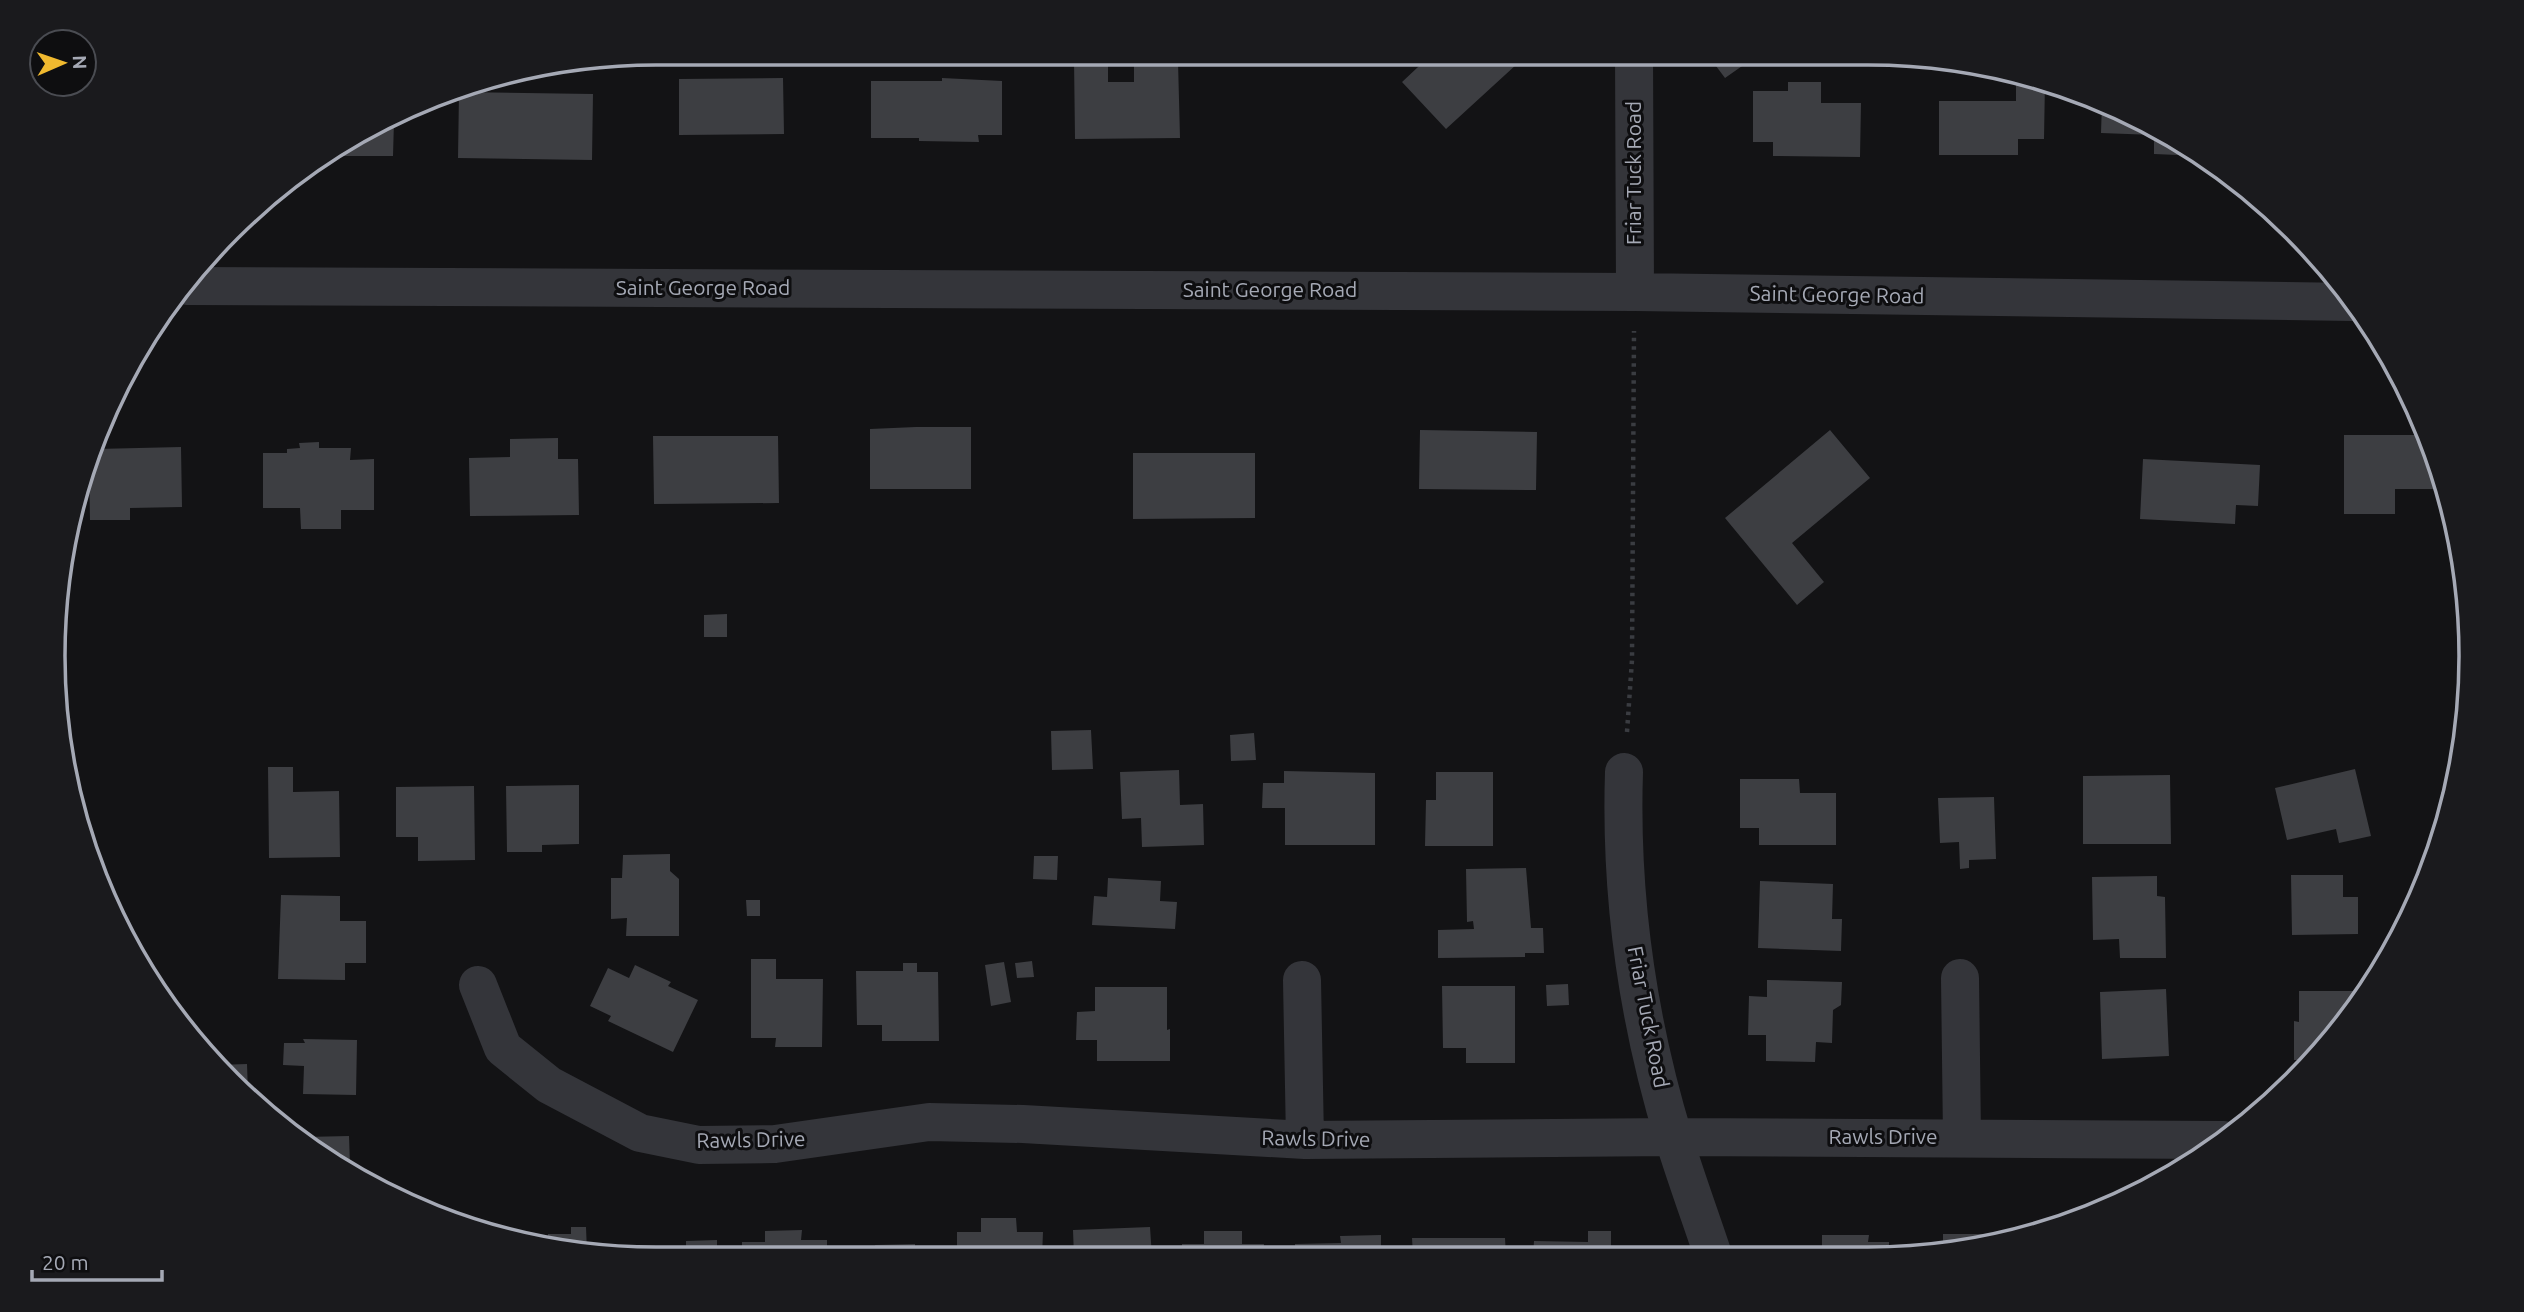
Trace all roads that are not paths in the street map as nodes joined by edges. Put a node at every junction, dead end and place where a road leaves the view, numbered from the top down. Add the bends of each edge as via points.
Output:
1 (1634, 65) edge
2 (195, 286) edge
3 (1634, 292) junction
4 (2341, 302) edge
5 (1624, 772) road end
6 (1960, 978) dead end
7 (1302, 980) dead end
8 (478, 985) dead end
9 (1674, 1137) junction
10 (1962, 1138) junction
11 (1305, 1140) junction
12 (2207, 1140) edge
13 (1710, 1247) edge

1 - 3 street, Friar Tuck Road
2 - 3 street, Saint George Road
3 - 4 street, Saint George Road
5 - 9 street, Friar Tuck Road via 1622,824 1634,966
6 - 10 street
7 - 11 street
8 - 11 street, Rawls Drive via 503,1048 550,1085 640,1133 699,1144 775,1144 929,1122
9 - 10 street, Rawls Drive
9 - 11 street, Rawls Drive
9 - 13 street, Friar Tuck Road
10 - 12 street, Rawls Drive

